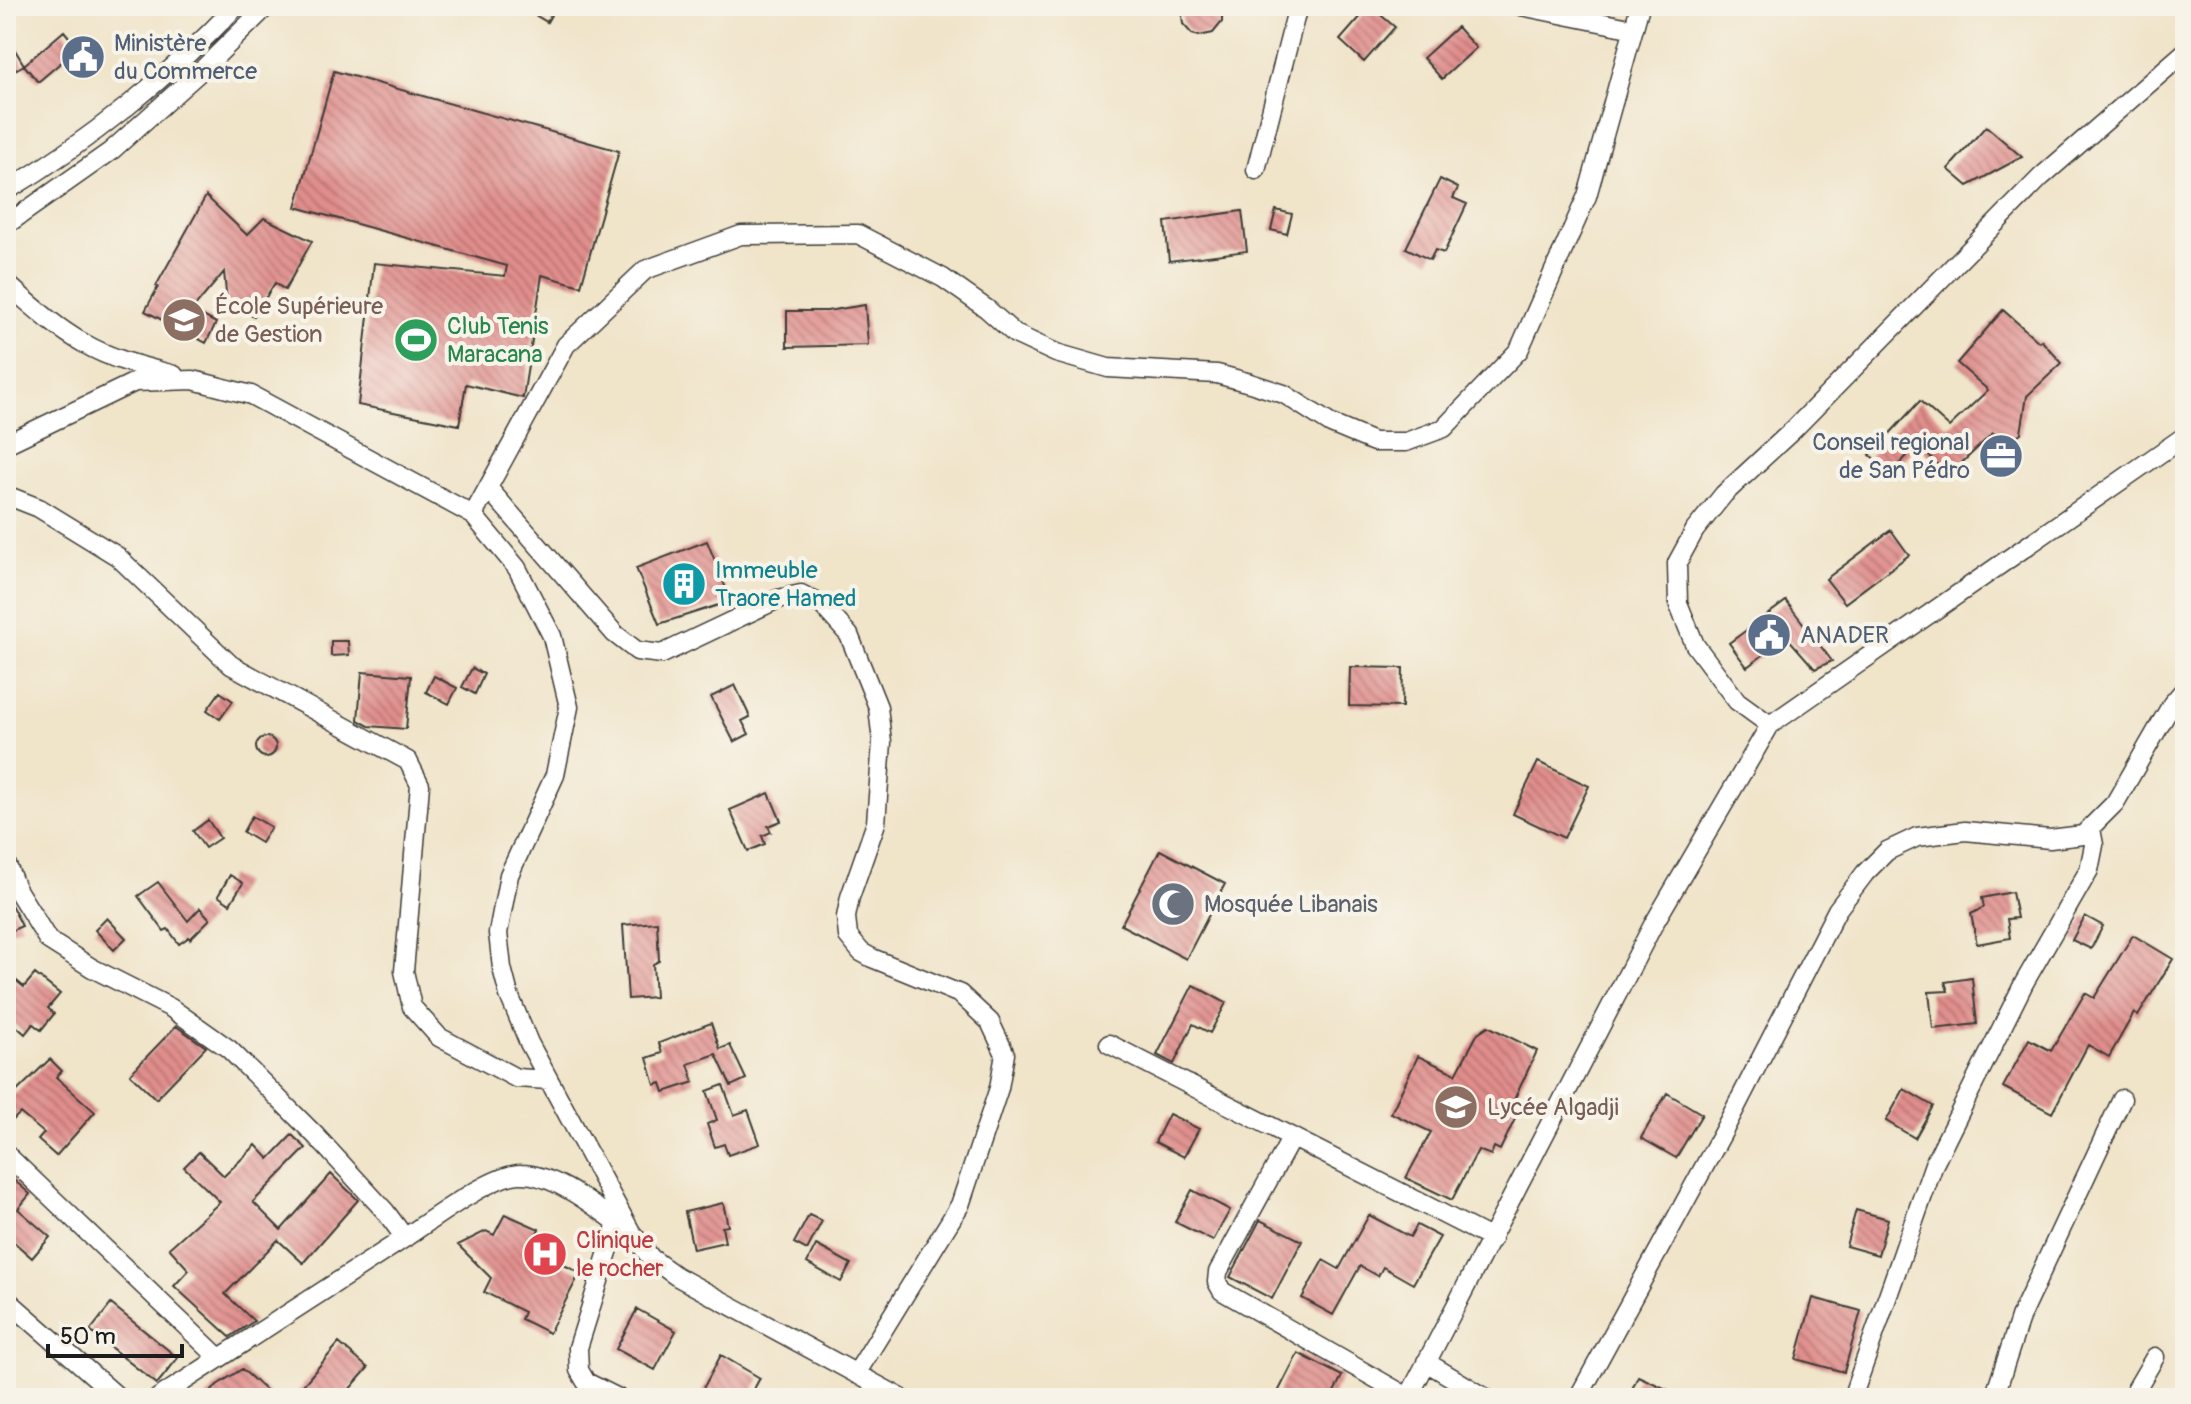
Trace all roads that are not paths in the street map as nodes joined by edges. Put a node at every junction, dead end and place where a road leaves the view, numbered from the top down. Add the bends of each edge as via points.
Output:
1 (236, 6) edge
2 (267, 6) edge
3 (1298, 6) edge
4 (1521, 6) edge
5 (1640, 6) edge
6 (1634, 29) junction
7 (2185, 52) edge
8 (1256, 170) dead end
9 (6, 191) edge
10 (6, 225) edge
11 (6, 283) edge
12 (193, 380) junction
13 (2185, 436) edge
14 (6, 444) edge
15 (489, 489) junction
16 (6, 495) edge
17 (473, 515) junction
18 (2185, 689) edge
19 (1770, 725) junction
20 (2091, 829) junction
21 (6, 863) edge
22 (1109, 1044) dead end
23 (549, 1080) junction
24 (2122, 1099) dead end
25 (1292, 1137) junction
26 (6, 1154) edge
27 (624, 1227) junction
28 (405, 1238) junction
29 (1492, 1239) junction
30 (6, 1299) edge
31 (2155, 1357) dead end
32 (219, 1358) junction
33 (1426, 1362) junction
34 (856, 1374) junction
35 (119, 1398) edge
36 (158, 1398) edge
37 (618, 1398) edge
38 (901, 1398) edge
39 (1408, 1398) edge
40 (1486, 1398) edge
41 (1578, 1398) edge
42 (1852, 1398) edge
43 (1994, 1398) edge
44 (2131, 1398) edge

1 - 9 street via 115,114
2 - 10 street via 111,151
3 - 8 street
4 - 6 street
5 - 6 street
6 - 15 street via 1587,196 1519,350 1444,428 1406,442 1374,442 1331,424 1284,394 1250,383 1217,374 1108,368 1056,353 1015,334 943,278 858,234 741,235 645,270 566,345
7 - 19 street via 2041,177 1724,494 1695,530 1677,563 1678,603 1711,668 1737,701
11 - 12 street via 87,345 128,363
12 - 14 street via 135,382
12 - 17 street via 251,395
13 - 19 street
15 - 17 street
15 - 34 street via 615,634 637,651 662,654 778,599 801,594 822,605 849,635 878,707 882,742 876,823 850,897 848,936 872,958 960,994 990,1022 1005,1054 960,1205
16 - 23 street via 39,508 117,556 231,665 408,761 420,785 404,971 412,1007 439,1037 516,1078
17 - 23 street via 517,568 545,622 569,707 555,775 509,875 498,933 509,995
18 - 20 street via 2115,803
19 - 29 street via 1653,925
20 - 41 street via 2050,839 1965,831 1917,837 1887,851 1865,873 1837,910
20 - 42 street via 2089,870 2024,983 1934,1164
21 - 28 street via 48,940 171,1008 229,1049 316,1136
22 - 25 street
23 - 27 street
24 - 43 street via 2021,1315
25 - 29 street
25 - 39 street via 1217,1282 1222,1291
26 - 32 street
27 - 28 street via 562,1188 519,1174 501,1178
27 - 34 street via 651,1258 676,1276
27 - 37 street via 578,1348 579,1370 586,1382
28 - 32 street
29 - 33 street
30 - 35 street
31 - 44 street
32 - 36 street
33 - 39 street
33 - 40 street
34 - 38 street

